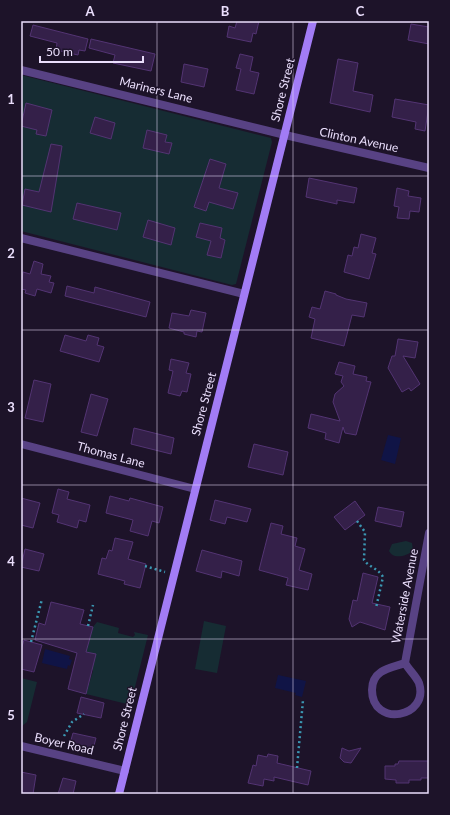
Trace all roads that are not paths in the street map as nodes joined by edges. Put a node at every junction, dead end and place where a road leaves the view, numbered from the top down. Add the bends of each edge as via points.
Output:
1 (313, 21) edge
2 (21, 70) edge
3 (285, 135) junction
4 (429, 168) edge
5 (21, 238) edge
6 (244, 294) junction
7 (21, 444) edge
8 (195, 489) junction
9 (429, 533) edge
10 (404, 663) junction
11 (21, 746) edge
12 (125, 771) junction
13 (119, 794) edge

1 - 3 main road, Shore Street
2 - 3 street, Mariners Lane
3 - 4 street, Clinton Avenue
3 - 6 main road, Shore Street
5 - 6 street
6 - 8 main road, Shore Street
7 - 8 street, Thomas Lane
8 - 12 main road, Shore Street
9 - 10 street, Waterside Avenue
10 - 10 street via 380,672 372,686 374,703 387,713 404,714 411,710 419,697 419,683
11 - 12 street, Boyer Road
12 - 13 main road, Shore Street

